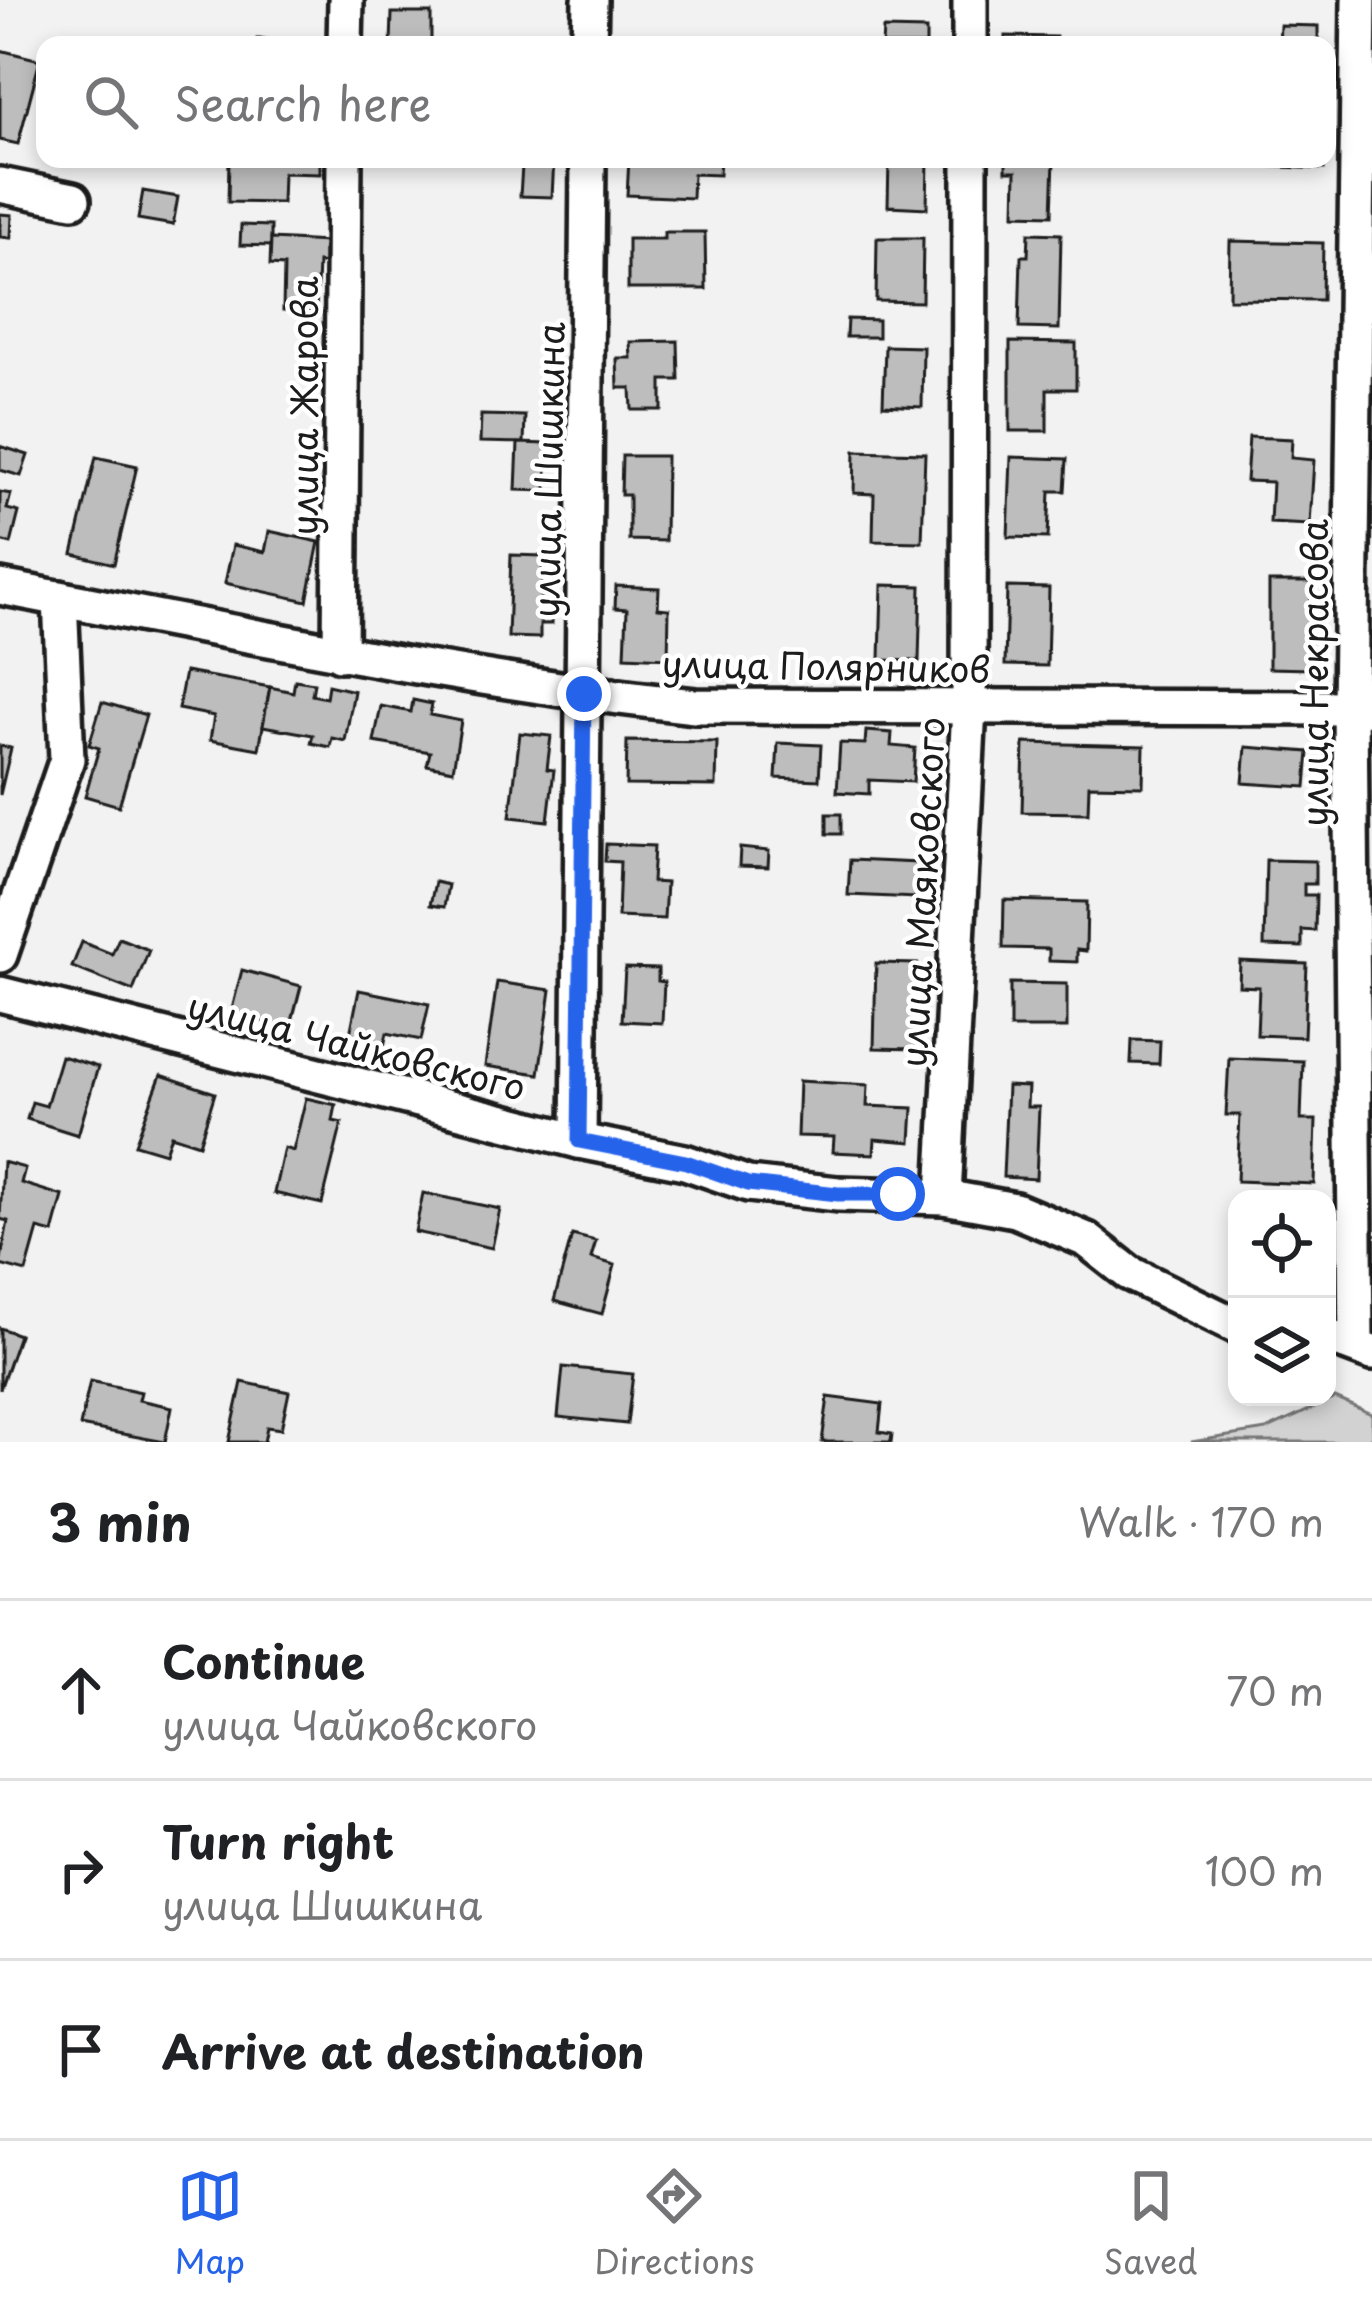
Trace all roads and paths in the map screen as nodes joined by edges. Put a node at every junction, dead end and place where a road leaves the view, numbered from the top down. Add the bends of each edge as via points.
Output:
1 (346, 0) edge
2 (590, 0) edge
3 (970, 0) edge
4 (1359, 0) edge
5 (345, 36) edge
6 (590, 36) edge
7 (970, 36) edge
8 (344, 168) edge
9 (588, 168) edge
10 (970, 168) edge
11 (0, 185) edge
12 (73, 200) dead end
13 (0, 587) edge
14 (60, 598) junction
15 (340, 654) junction
16 (584, 694) junction
17 (969, 707) junction
18 (1361, 708) edge
19 (0, 955) edge
20 (0, 994) edge
21 (579, 1141) junction
22 (944, 1197) junction
23 (1228, 1322) edge
24 (1352, 1345) edge

1 - 5 street
2 - 6 street
3 - 7 street
4 - 18 street, улица Некрасова
8 - 15 street, улица Жарова
9 - 16 street, улица Шишкина
10 - 17 street, улица Маяковского
11 - 12 street
13 - 14 street, улица Полярников
14 - 15 street, улица Полярников
14 - 19 street via 67,759
15 - 16 street, улица Полярников
16 - 17 street, улица Полярников via 695,706
16 - 21 street, улица Шишкина
17 - 18 street, улица Полярников
17 - 22 street, улица Маяковского
18 - 24 street, улица Некрасова
20 - 21 street, улица Чайковского
21 - 22 street, улица Чайковского via 686,1162 748,1184
22 - 23 street, улица Чайковского via 1016,1210 1087,1240 1129,1273

